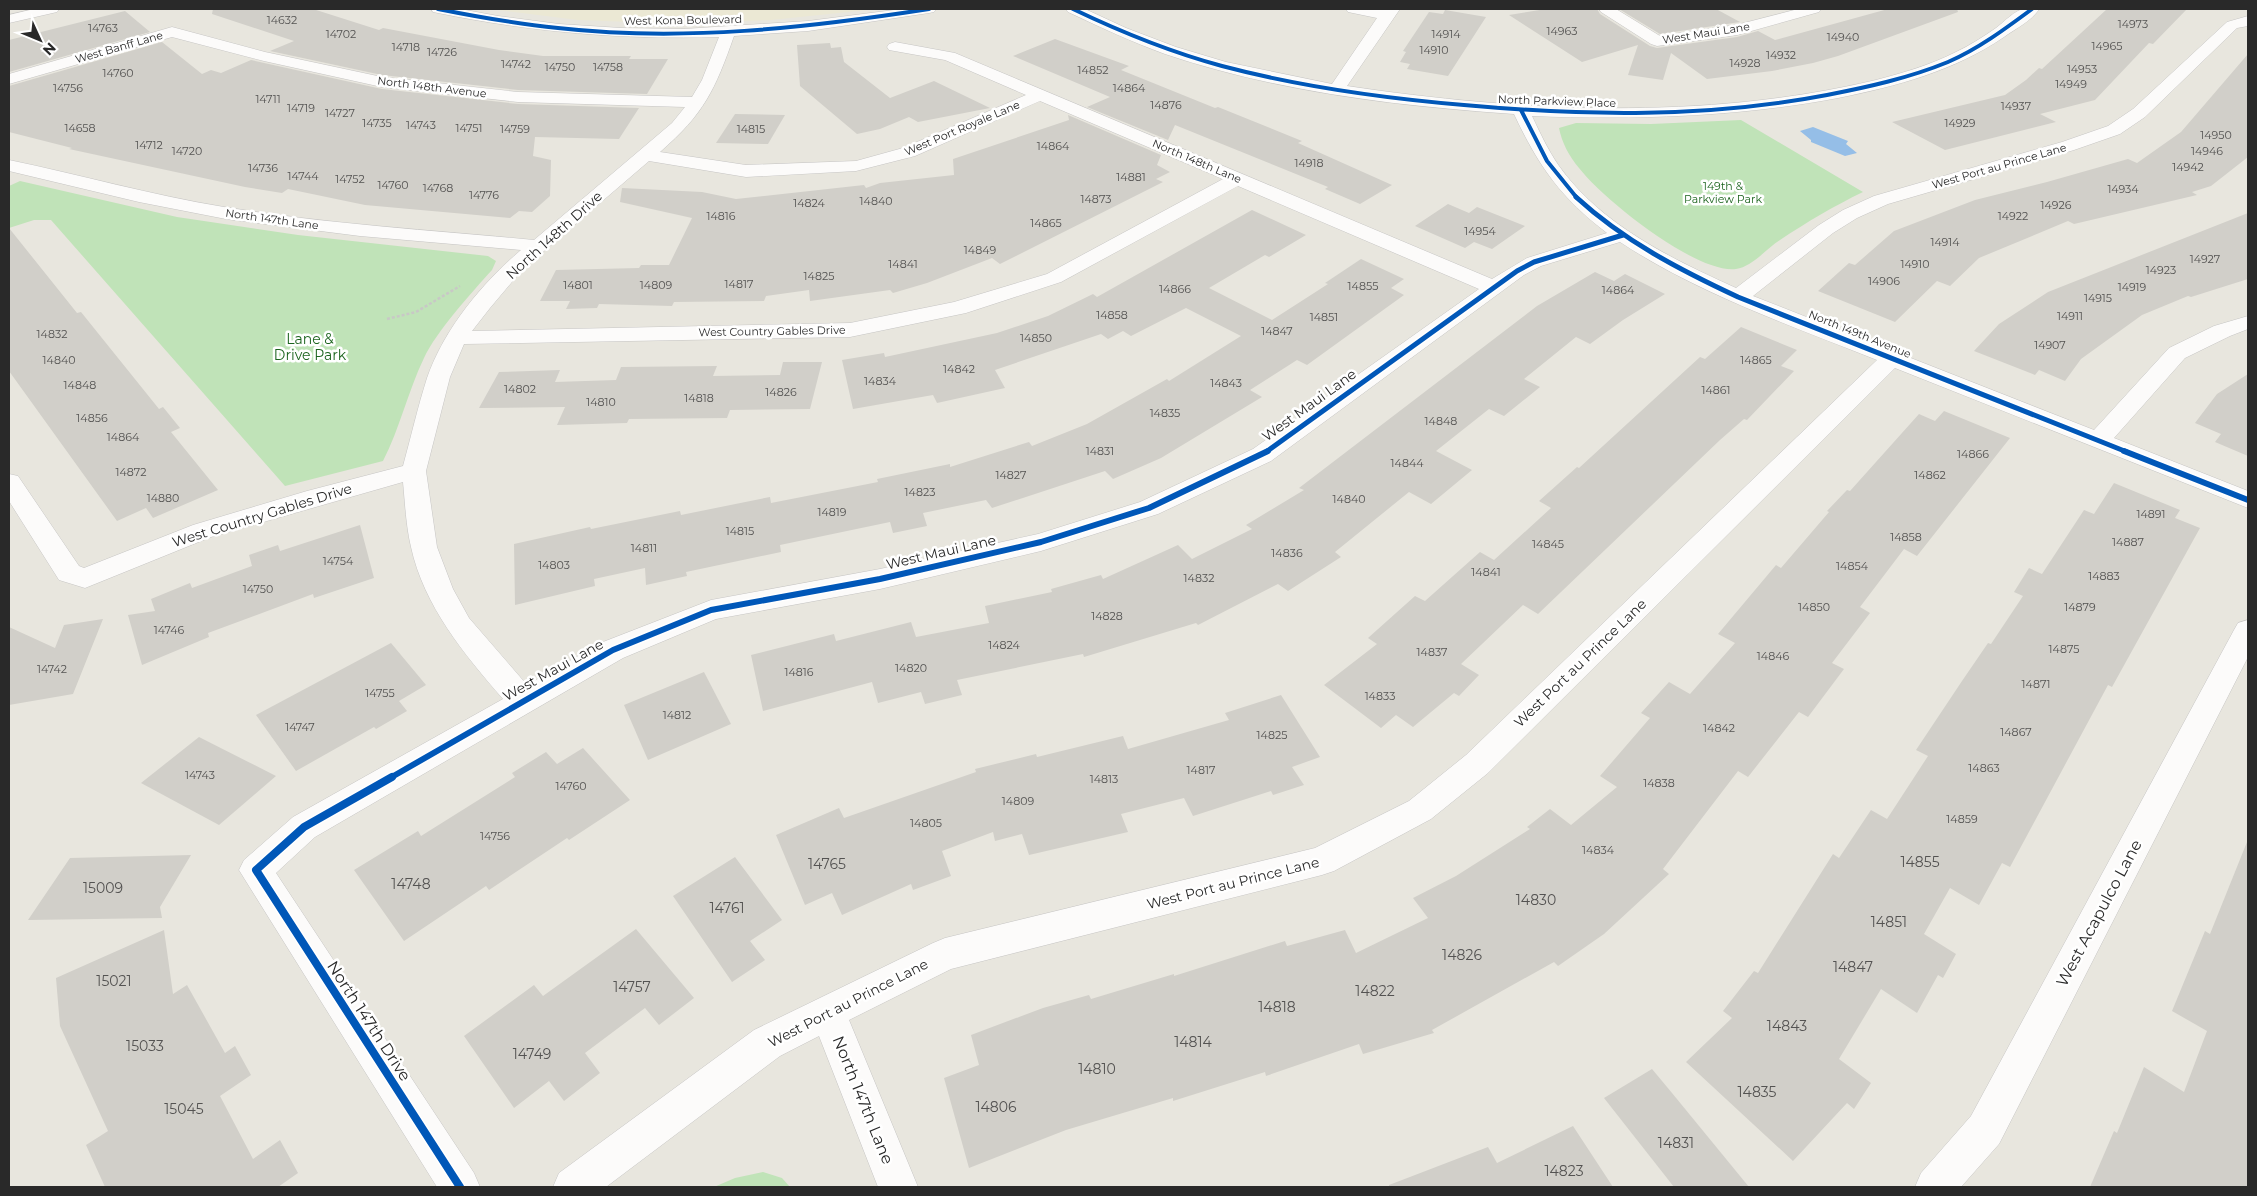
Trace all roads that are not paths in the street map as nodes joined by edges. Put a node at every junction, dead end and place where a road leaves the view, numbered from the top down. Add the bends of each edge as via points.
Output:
1 (52, 9) edge
2 (438, 9) edge
3 (929, 9) edge
4 (1073, 9) edge
5 (1353, 9) edge
6 (1606, 9) edge
7 (1814, 9) edge
8 (2032, 9) edge
9 (1390, 12) edge
10 (9, 19) edge
11 (2248, 22) edge
12 (729, 30) junction
13 (172, 32) joint
14 (895, 47) dead end
15 (9, 79) edge
16 (1336, 90) junction
17 (1040, 94) junction
18 (698, 102) junction
19 (1521, 110) junction
20 (645, 155) junction
21 (12, 168) edge
22 (1237, 179) junction
23 (1622, 235) junction
24 (539, 246) junction
25 (1494, 288) junction
26 (1738, 297) junction
27 (2248, 322) edge
28 (456, 338) junction
29 (1892, 358) junction
30 (2098, 440) junction
31 (414, 471) junction
32 (9, 482) edge
33 (2248, 500) edge
34 (2248, 630) edge
35 (523, 701) junction
36 (256, 870) joint
37 (828, 1013) junction
38 (460, 1187) edge
39 (573, 1187) edge
40 (898, 1187) edge
41 (1935, 1187) edge

1 - 10 street
2 - 12 street, West Kona Boulevard via 488,19 578,29 648,32
3 - 12 street, West Kona Boulevard via 825,24
4 - 16 street, North Parkview Place via 1134,36 1197,58
5 - 9 street
6 - 7 street, West Maui Lane via 1657,41 1737,30
8 - 19 street, North Parkview Place via 1982,45 1949,62 1891,81 1811,99 1733,109 1649,113
9 - 16 street
11 - 26 street, West Port au Prince Lane via 2232,25 2139,113 2114,130 1881,200 1826,228
12 - 18 street, North 148th Drive
13 - 15 street, West Banff Lane
13 - 18 street, North 148th Avenue via 382,82 518,97
14 - 17 street, North 148th Lane via 949,56
16 - 19 street, North Parkview Place
17 - 20 street, West Port Royale Lane via 909,152 856,166 746,171
17 - 22 street, North 148th Lane
18 - 20 street, North 148th Drive via 678,127
19 - 23 street, North 149th Avenue via 1558,176 1573,194
20 - 24 street, North 148th Drive
21 - 24 street, North 147th Lane via 182,206 326,227
22 - 25 street, North 148th Lane
22 - 28 street, West Country Gables Drive via 1054,278 948,310 850,330
23 - 25 street, West Maui Lane via 1534,262
23 - 26 street, North 149th Avenue via 1666,262
24 - 28 street, North 148th Drive via 515,266
25 - 35 street, West Maui Lane via 1262,454 1149,508 1041,542 880,579 710,610 612,650
26 - 29 street, North 149th Avenue
27 - 30 street via 2177,353
28 - 31 street, North 148th Drive via 439,377
29 - 30 street, North 149th Avenue
29 - 37 street, West Port au Prince Lane via 1477,764 1420,810 1322,861 945,954
30 - 33 street, North 149th Avenue
31 - 32 street, West Country Gables Drive via 202,531 85,578 69,572
31 - 35 street, North 148th Drive via 424,547 439,589 459,626
34 - 41 street, West Acapulco Lane via 1985,1130
35 - 36 street, West Maui Lane via 304,827
36 - 38 street, North 147th Drive
37 - 39 street, West Port au Prince Lane via 767,1043
37 - 40 street, North 147th Lane

